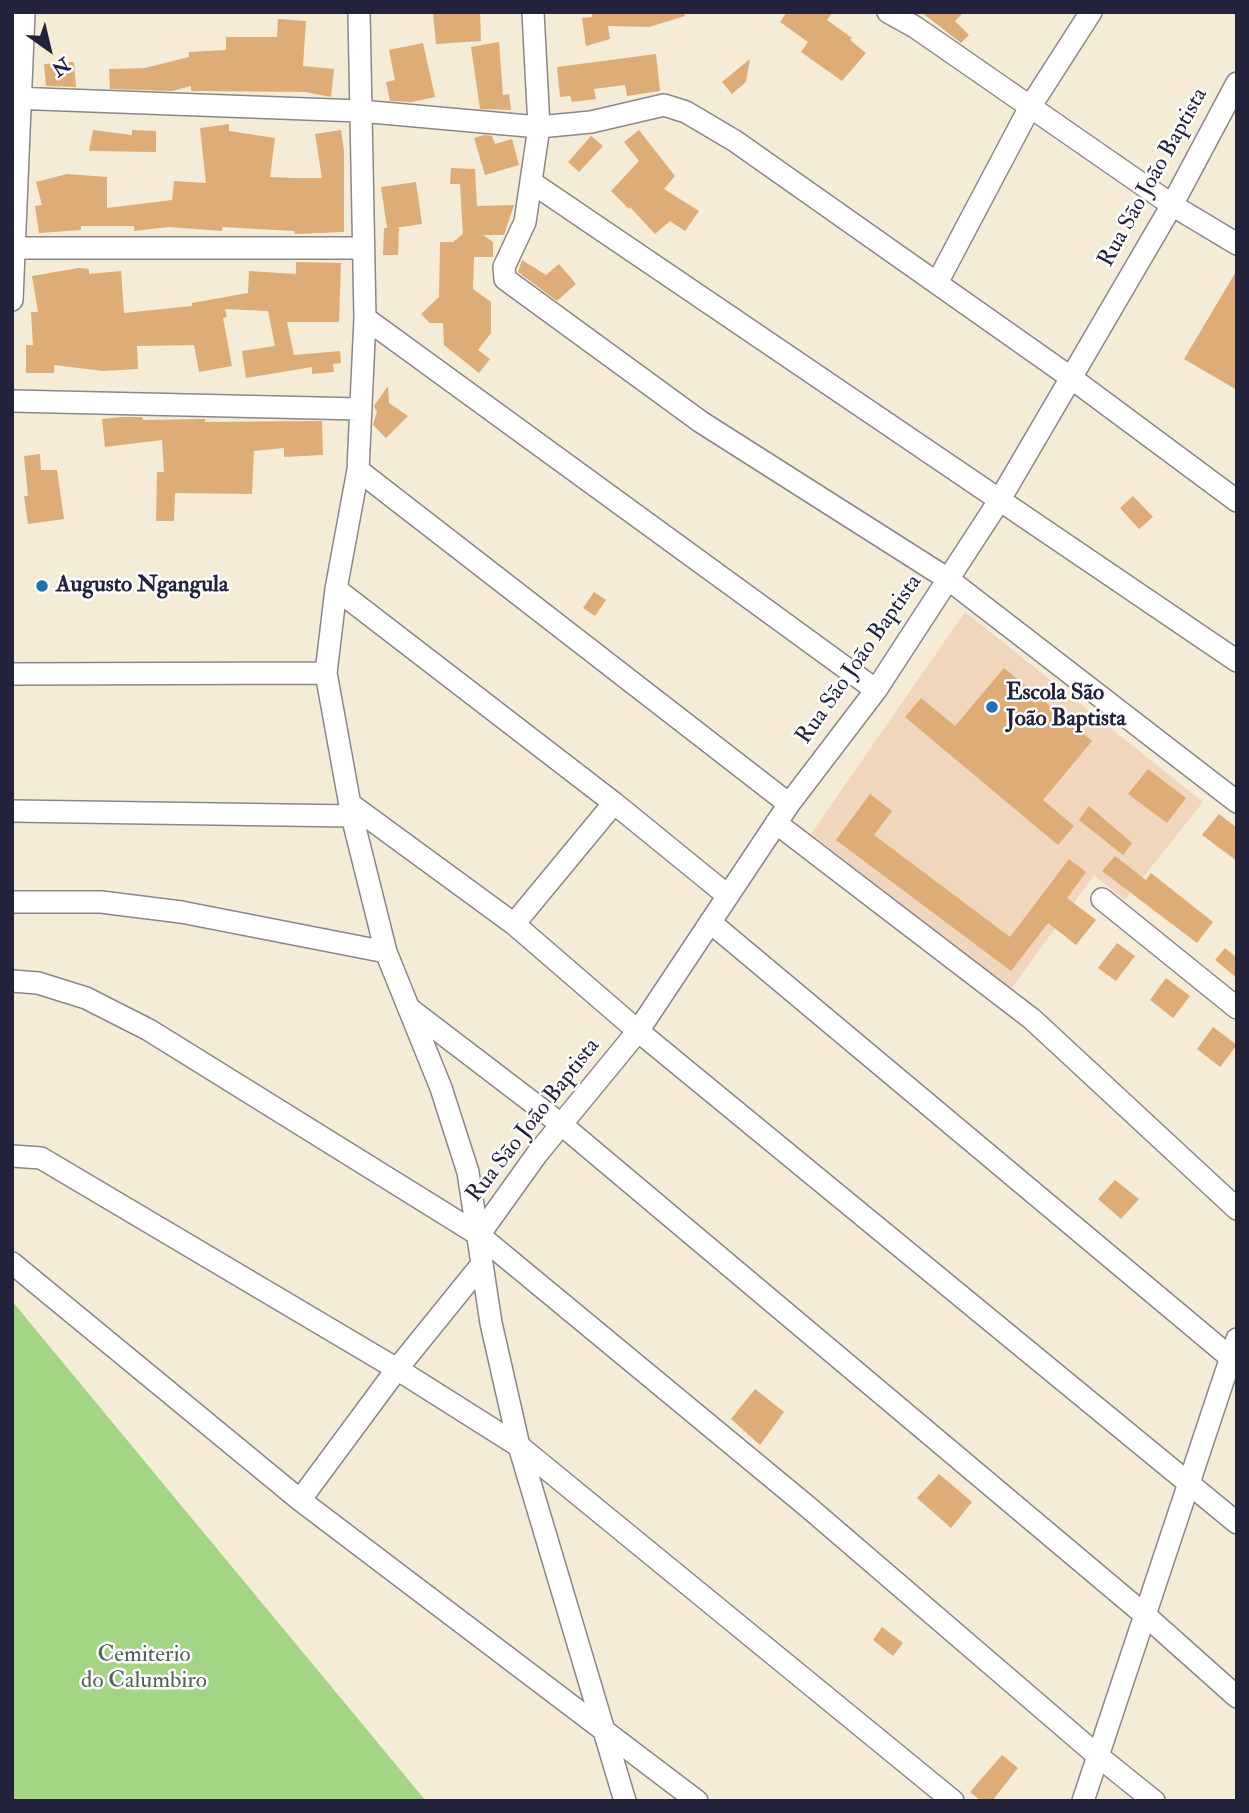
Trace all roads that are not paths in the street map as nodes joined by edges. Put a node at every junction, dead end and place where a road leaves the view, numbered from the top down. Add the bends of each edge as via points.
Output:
1 (24, 12) edge
2 (359, 12) edge
3 (533, 12) edge
4 (1091, 12) edge
5 (896, 14) edge
6 (1237, 83) edge
7 (16, 99) edge
8 (1030, 107) junction
9 (360, 111) junction
10 (539, 127) junction
11 (531, 182) junction
12 (1172, 205) junction
13 (1237, 244) edge
14 (13, 248) edge
15 (361, 248) junction
16 (937, 283) junction
17 (12, 300) edge
18 (365, 318) junction
19 (1070, 377) junction
20 (12, 401) edge
21 (360, 409) junction
22 (358, 470) junction
23 (999, 501) junction
24 (1237, 501) edge
25 (948, 579) junction
26 (336, 589) junction
27 (1237, 661) edge
28 (326, 673) junction
29 (12, 674) edge
30 (876, 690) junction
31 (1237, 802) edge
32 (614, 803) junction
33 (789, 804) junction
34 (351, 810) junction
35 (12, 811) edge
36 (776, 823) junction
37 (727, 895) junction
38 (1102, 899) dead end
39 (12, 902) edge
40 (709, 922) junction
41 (514, 924) junction
42 (386, 952) junction
43 (12, 981) edge
44 (1237, 1008) edge
45 (410, 1009) junction
46 (638, 1031) junction
47 (562, 1125) junction
48 (12, 1156) edge
49 (1237, 1209) edge
50 (479, 1235) junction
51 (12, 1263) edge
52 (482, 1264) junction
53 (1235, 1353) edge
54 (397, 1369) junction
55 (519, 1446) junction
56 (1189, 1483) junction
57 (300, 1500) junction
58 (1237, 1523) edge
59 (1145, 1615) junction
60 (1237, 1697) edge
61 (603, 1728) junction
62 (1098, 1756) junction
63 (625, 1801) edge
64 (697, 1801) edge
65 (953, 1801) edge
66 (1083, 1801) edge
67 (1154, 1801) edge

1 - 7 street
2 - 9 street
3 - 10 street
4 - 8 street
5 - 8 street
6 - 12 street, Rua São João Baptista
7 - 9 street
7 - 14 street
8 - 12 street
8 - 16 street
9 - 10 street
9 - 15 street
10 - 11 street
10 - 16 street via 591,122 664,105 686,111
11 - 23 street
11 - 25 street via 526,222 504,267 505,279 701,422
12 - 13 street
12 - 19 street, Rua São João Baptista
14 - 15 street
14 - 17 street
15 - 18 street
16 - 19 street
18 - 21 street
18 - 30 street
19 - 23 street, Rua São João Baptista
19 - 24 street
20 - 21 street
21 - 22 street
22 - 26 street
22 - 33 street
23 - 25 street, Rua São João Baptista
23 - 27 street
25 - 30 street, Rua São João Baptista
25 - 31 street
26 - 28 street
26 - 32 street
28 - 29 street
28 - 34 street
30 - 33 street, Rua São João Baptista
32 - 37 street
32 - 41 street
33 - 36 street, Rua São João Baptista
34 - 35 street
34 - 41 street
34 - 42 street
36 - 37 street, Rua São João Baptista
36 - 49 street via 1032,1019
37 - 40 street, Rua São João Baptista
38 - 44 street
39 - 42 street via 101,902 181,912
40 - 46 street, Rua São João Baptista
40 - 53 street
41 - 46 street
42 - 45 street
43 - 50 street via 38,983 86,998 149,1030
45 - 47 street
45 - 50 street via 468,1171
46 - 47 street, Rua São João Baptista
46 - 56 street
47 - 50 street, Rua São João Baptista
47 - 59 street
48 - 54 street via 41,1158
50 - 52 street
50 - 62 street via 808,1507
51 - 57 street
52 - 54 street
52 - 55 street
53 - 56 street
54 - 55 street
54 - 57 street
55 - 61 street
55 - 65 street
56 - 58 street
56 - 59 street
57 - 61 street
59 - 60 street
59 - 62 street
61 - 63 street
61 - 64 street
62 - 66 street
62 - 67 street

